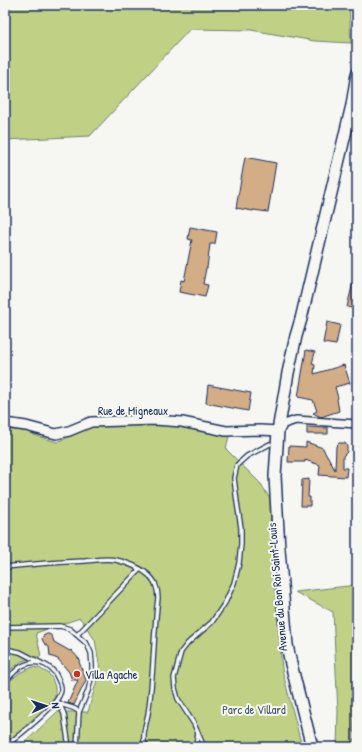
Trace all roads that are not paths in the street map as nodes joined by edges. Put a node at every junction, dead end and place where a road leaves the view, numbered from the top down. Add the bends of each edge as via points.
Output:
1 (357, 74) edge
2 (5, 423) edge
3 (357, 424) edge
4 (281, 427) junction
5 (270, 444) dead end
6 (5, 567) edge
7 (140, 569) junction
8 (5, 627) edge
9 (77, 635) junction
10 (5, 649) edge
11 (41, 663) junction
12 (5, 680) edge
13 (56, 701) junction
14 (60, 705) junction
15 (79, 712) junction
16 (198, 733) junction
17 (5, 747) edge
18 (69, 747) edge
19 (77, 747) edge
20 (146, 747) edge
21 (193, 747) edge
22 (204, 747) edge
23 (313, 747) edge

1 - 4 main road, Avenue du Bon Roi Saint-Louis via 352,105 292,355
2 - 4 street, Rue de Migneaux via 56,434 69,432 91,422 155,420 182,422 226,431
3 - 4 street via 296,420
4 - 23 main road, Avenue du Bon Roi Saint-Louis via 282,481 293,639
5 - 16 lane via 247,456 237,466 234,478 241,544 234,583 212,622 181,652 176,668 174,678 178,698
6 - 7 lane via 42,562 115,560
7 - 9 lane
7 - 20 lane via 155,583 158,598 151,697 144,736
8 - 9 lane via 60,626 70,629
9 - 15 lane via 87,644 92,665 88,691
10 - 11 lane via 20,652
11 - 12 lane via 23,665
11 - 13 lane via 51,668 58,678 61,690
13 - 14 lane
13 - 17 lane
14 - 15 lane via 76,708
14 - 18 lane via 64,714
15 - 19 lane
16 - 21 lane
16 - 22 lane

